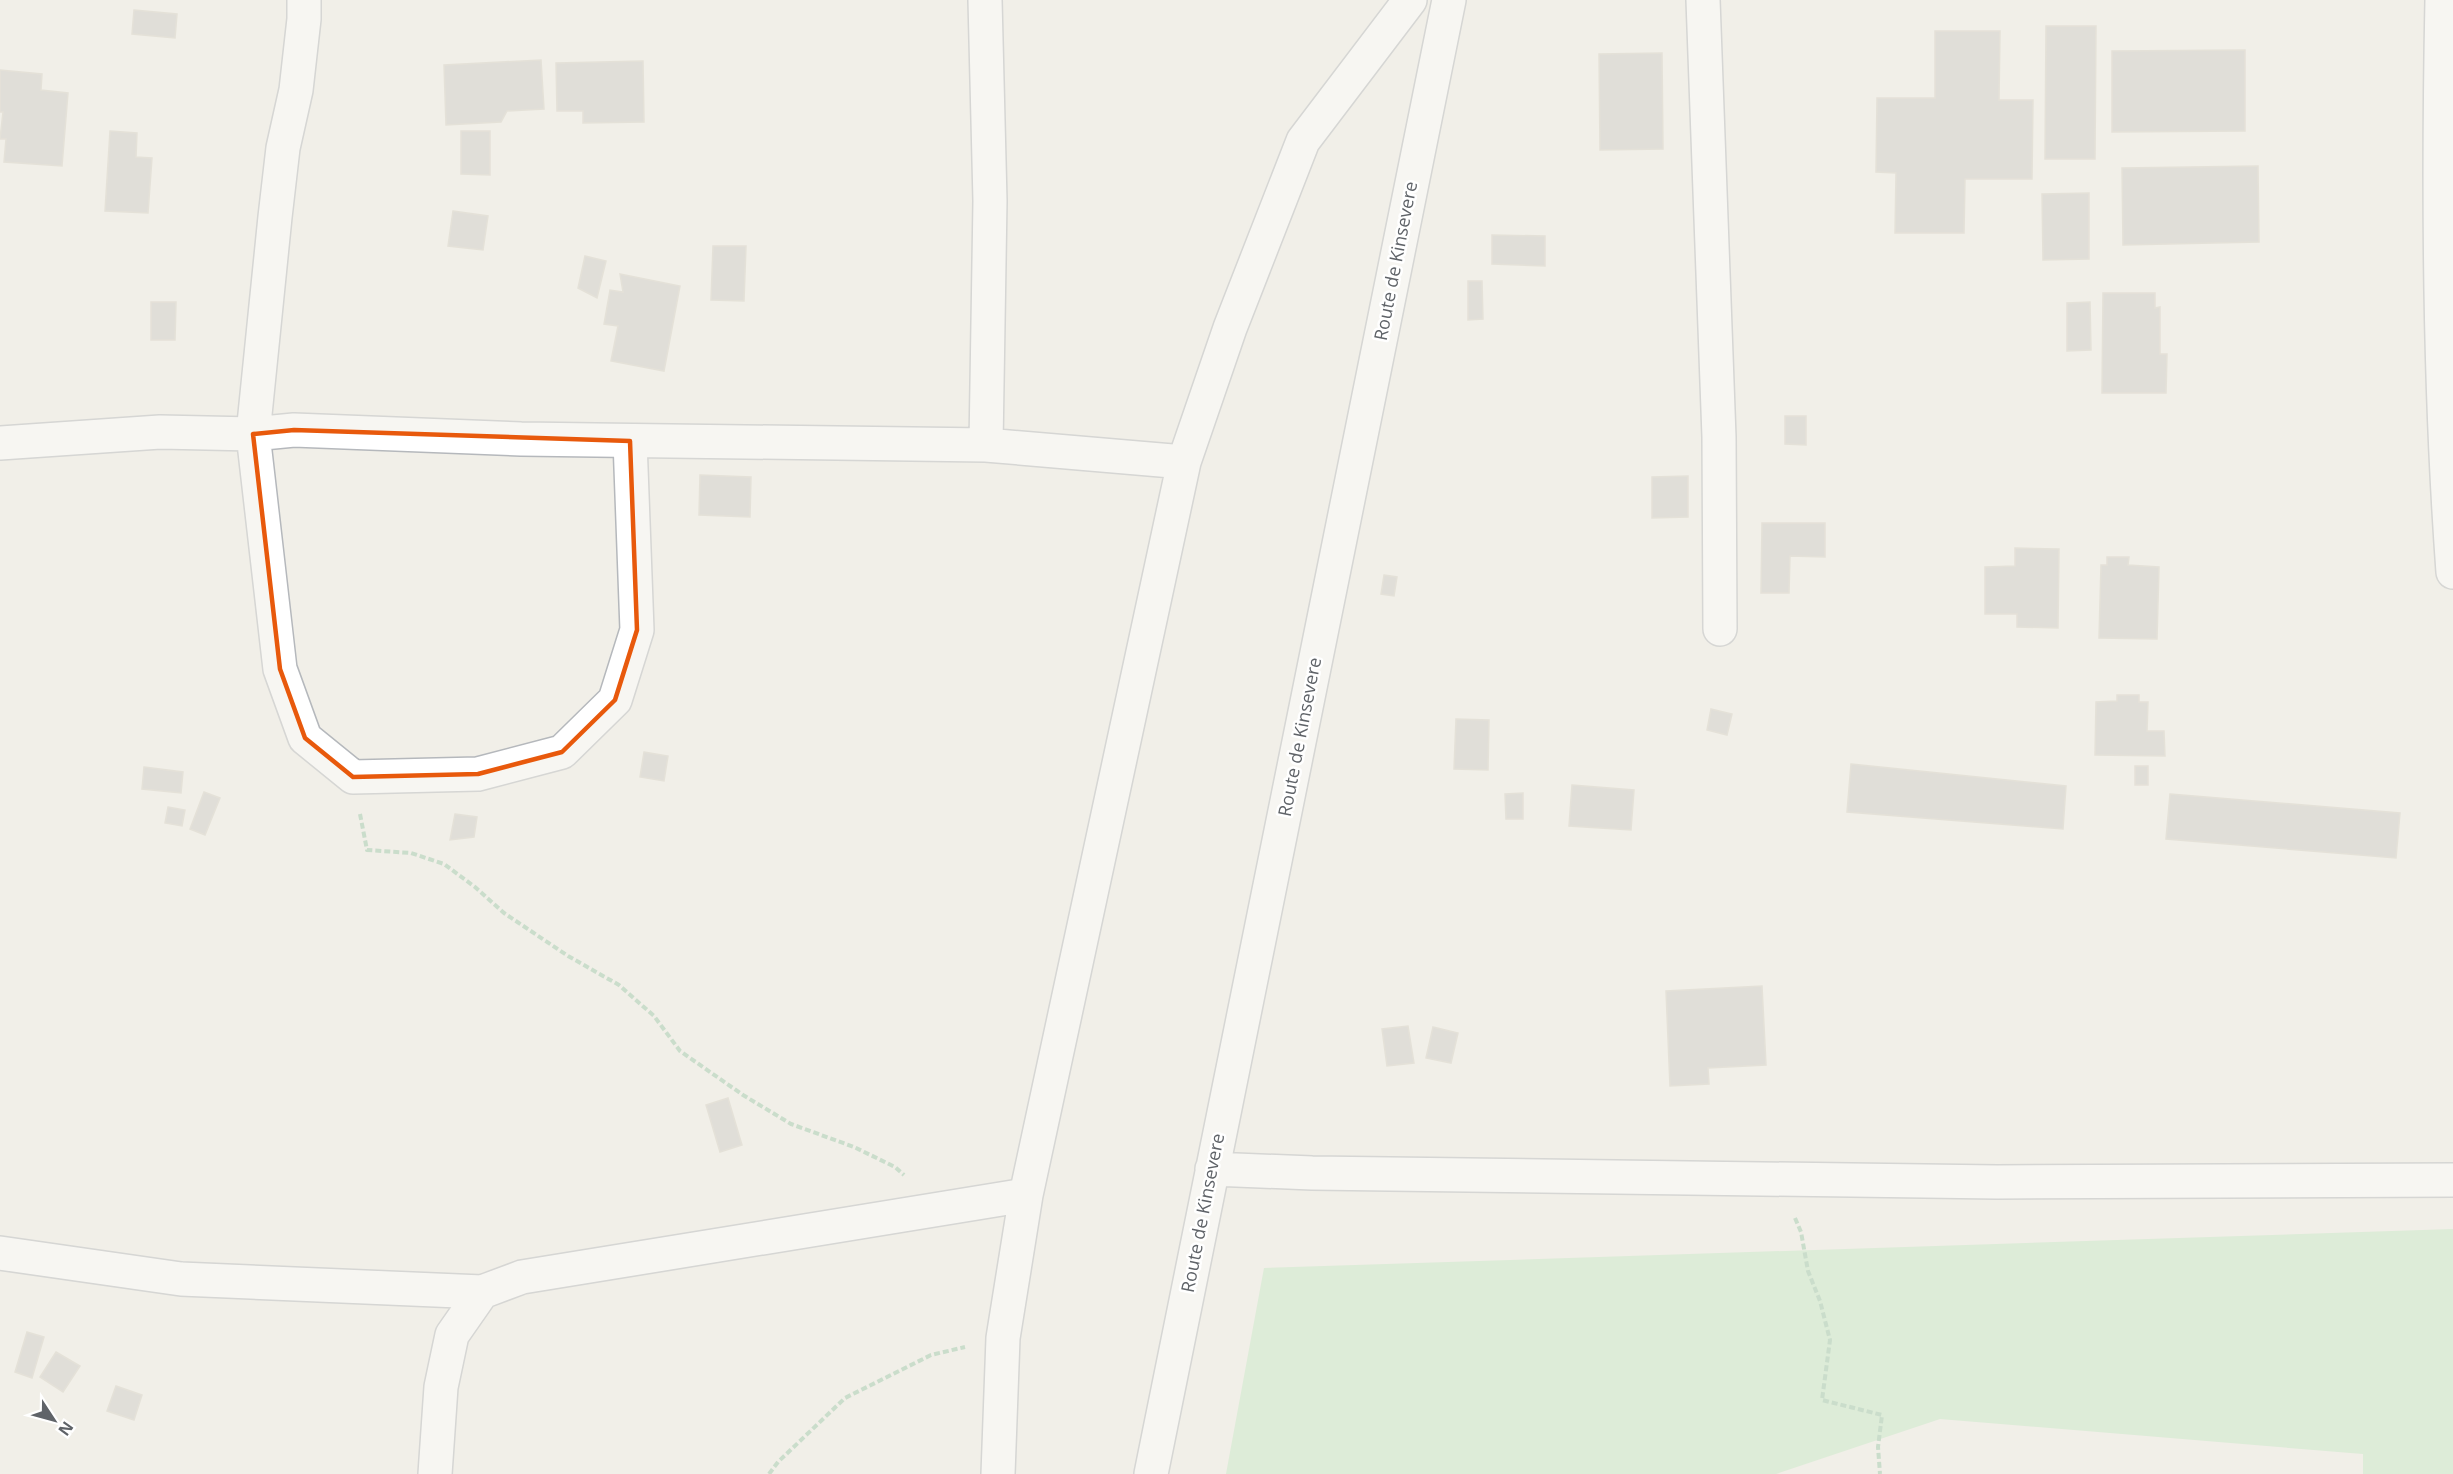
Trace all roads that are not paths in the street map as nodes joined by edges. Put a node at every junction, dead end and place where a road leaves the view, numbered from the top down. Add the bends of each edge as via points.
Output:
1 (303, 0) edge
2 (985, 0) edge
3 (1410, 0) edge
4 (1449, 0) edge
5 (1703, 0) edge
6 (2442, 0) edge
7 (253, 434) junction
8 (630, 441) junction
9 (0, 443) edge
10 (986, 446) junction
11 (1184, 462) junction
12 (2453, 572) edge
13 (1720, 629) dead end
14 (1212, 1169) junction
15 (2453, 1180) edge
16 (1026, 1195) junction
17 (0, 1253) edge
18 (483, 1292) junction
19 (435, 1474) edge
20 (998, 1474) edge
21 (1150, 1474) edge

1 - 7 street via 296,90 283,148
2 - 10 street via 990,201
3 - 11 street via 1303,141 1230,328
4 - 14 street, Route de Kinsevere
5 - 13 street via 1719,437
6 - 12 street via 2439,123 2445,471
7 - 8 street via 294,430
7 - 8 street via 280,669 305,738 353,777 478,774 562,752 615,700 637,630
7 - 9 street via 160,432
8 - 10 street
10 - 11 street
11 - 16 street
14 - 15 street via 1778,1180
14 - 21 street, Route de Kinsevere
16 - 18 street via 522,1276
16 - 20 street via 1003,1338
17 - 18 street via 181,1280
18 - 19 street via 452,1335 441,1387

